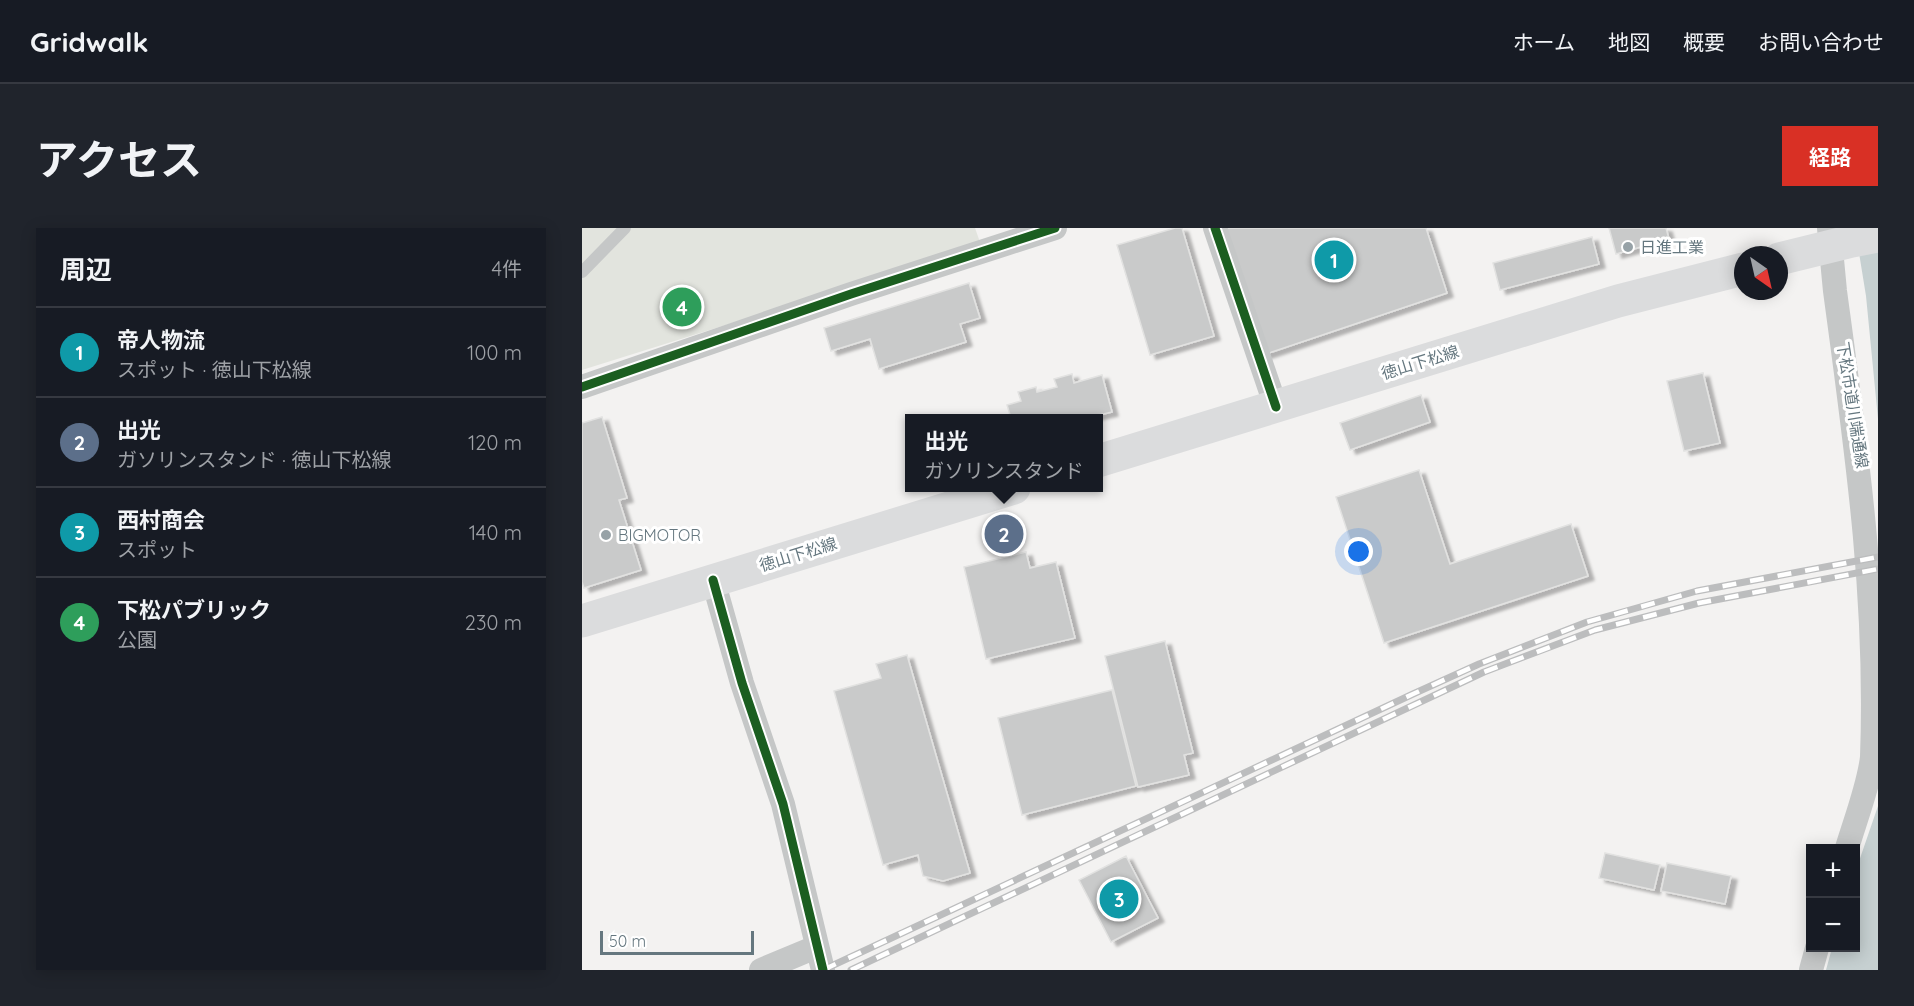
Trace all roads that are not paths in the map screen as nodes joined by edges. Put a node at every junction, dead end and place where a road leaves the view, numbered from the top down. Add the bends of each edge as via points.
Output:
1 (625, 228) edge
2 (1055, 228) edge
3 (1215, 228) edge
4 (1847, 238) edge
5 (1788, 256) edge
6 (1734, 271) edge
7 (582, 272) edge
8 (582, 387) edge
9 (1276, 407) junction
10 (1103, 459) edge
11 (1001, 492) edge
12 (713, 580) junction
13 (582, 621) edge
14 (1848, 844) edge
15 (1816, 952) edge
16 (819, 959) edge
17 (761, 970) edge
18 (1811, 970) edge

1 - 7 lane
2 - 8 street
3 - 9 street
4 - 5 main road
4 - 14 street, 下松市道川端通線 via 1835,290 1866,492 1876,628 1872,759
6 - 9 main road, 徳山下松線 via 1618,301
9 - 10 main road, 徳山下松線
11 - 12 main road, 徳山下松線
12 - 13 main road, 徳山下松線
12 - 16 street via 742,683 783,804
15 - 18 street
16 - 17 street

